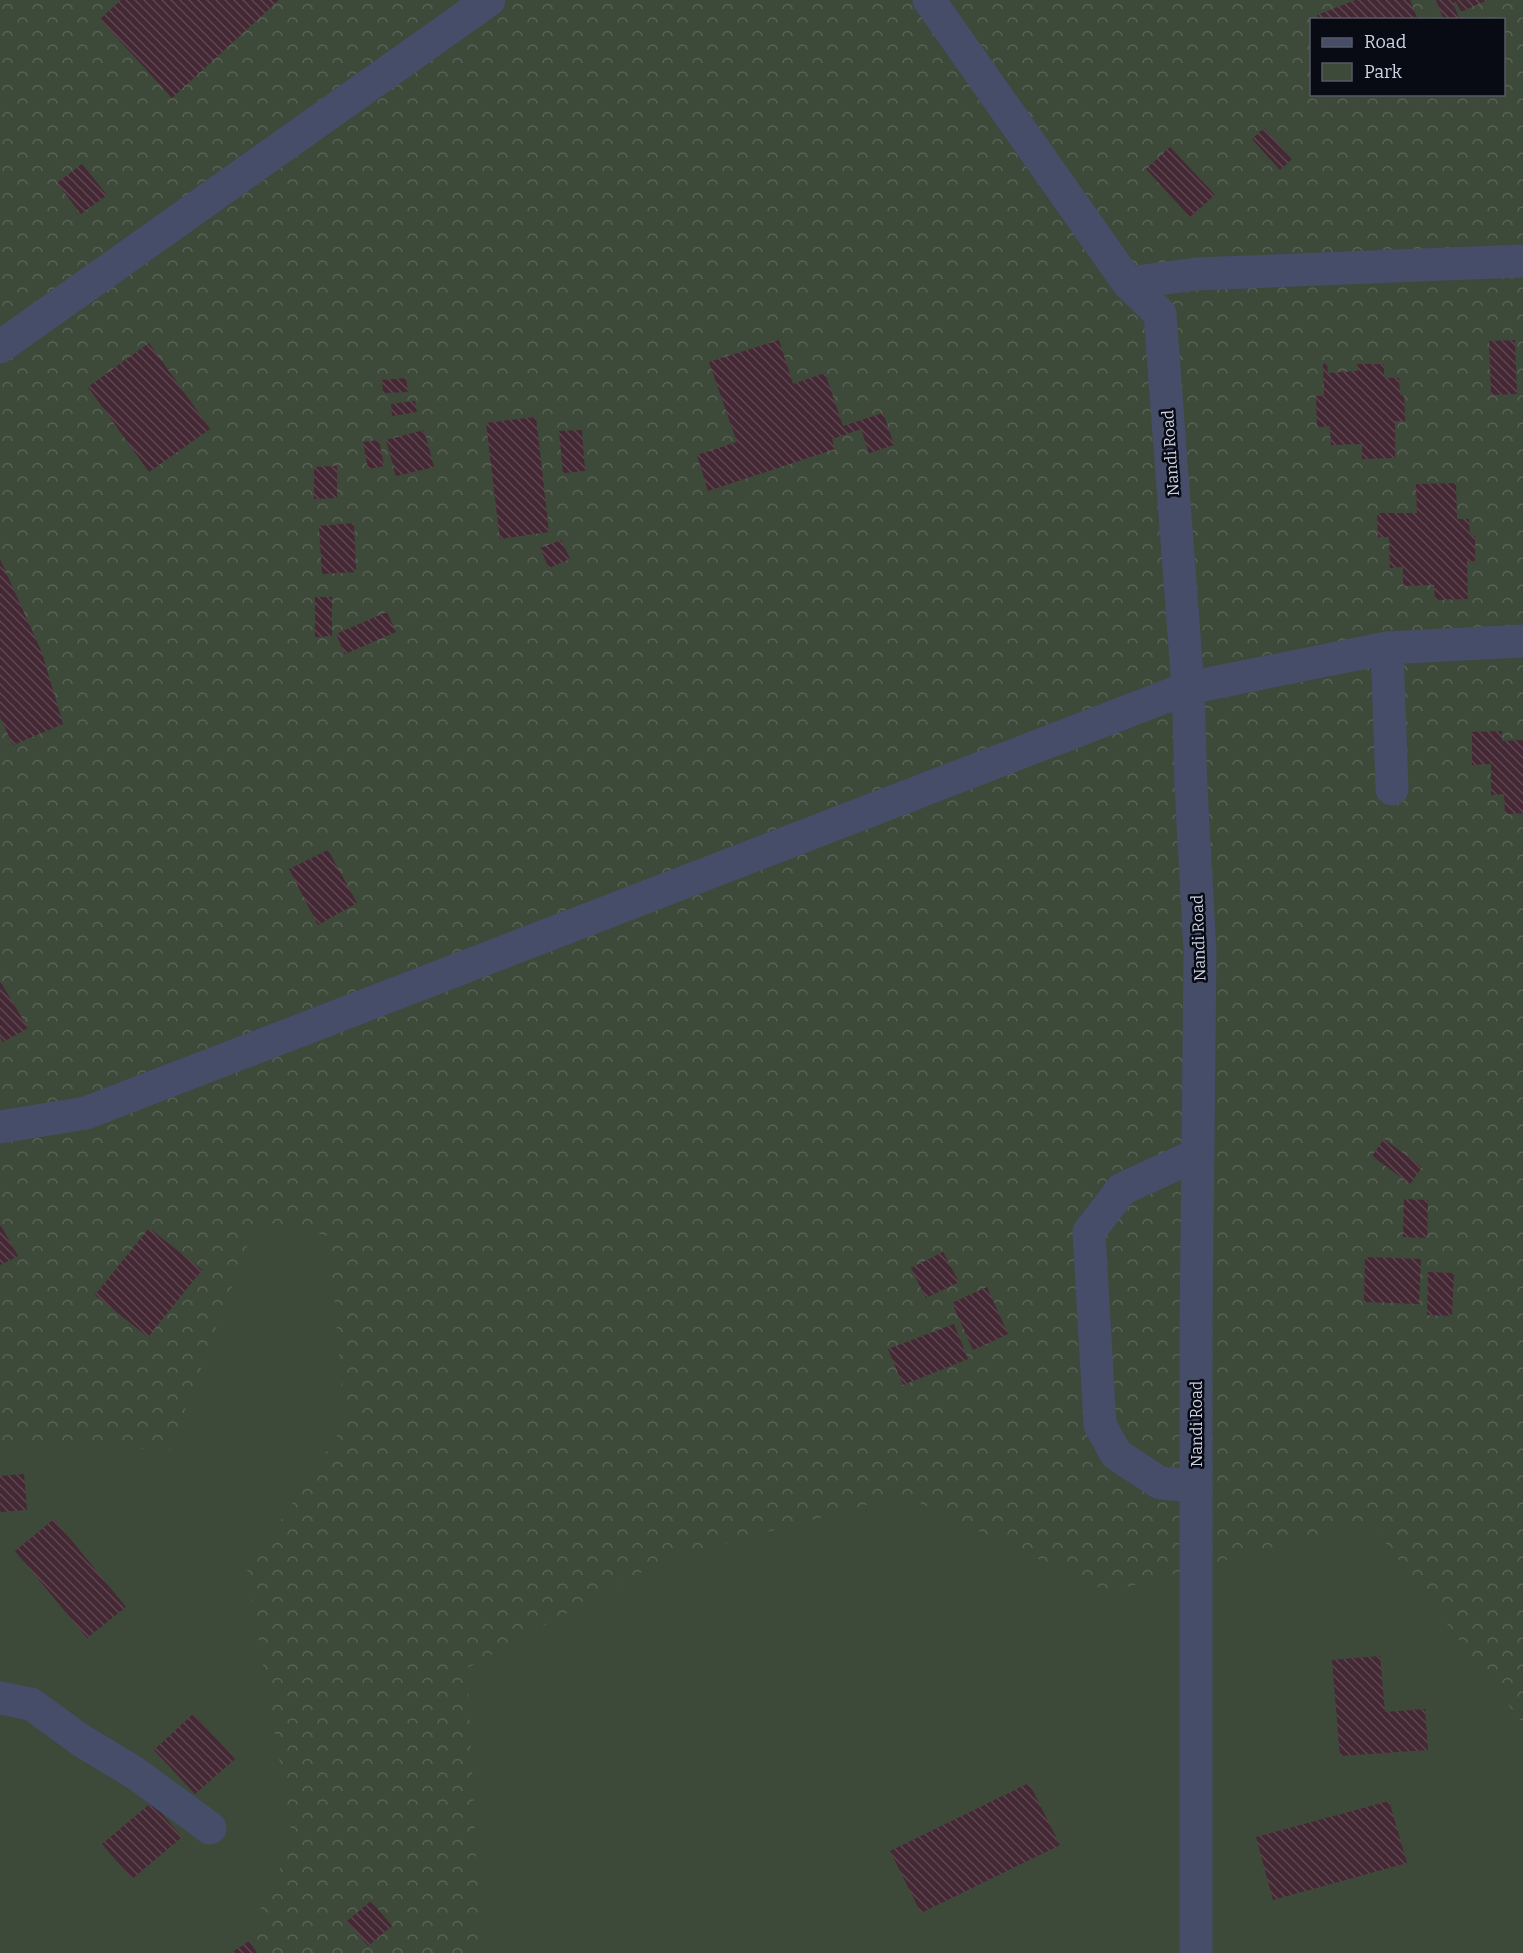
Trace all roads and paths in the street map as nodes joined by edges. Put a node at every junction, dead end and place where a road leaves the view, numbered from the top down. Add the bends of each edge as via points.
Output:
1 (489, 0) edge
2 (929, 0) edge
3 (1523, 261) edge
4 (1128, 283) junction
5 (0, 347) edge
6 (1523, 641) edge
7 (1387, 648) junction
8 (1188, 688) junction
9 (1392, 789) dead end
10 (0, 1127) edge
11 (1198, 1154) junction
12 (1196, 1486) junction
13 (0, 1698) edge
14 (210, 1828) dead end
15 (1196, 1953) edge

1 - 5 street
2 - 4 street, Nandi Road
3 - 4 street via 1196,274
4 - 8 street, Nandi Road via 1160,314
6 - 7 street
7 - 8 street
7 - 9 street
8 - 10 street via 86,1113
8 - 11 street, Nandi Road via 1200,952
11 - 12 street, Nandi Road
11 - 12 street via 1122,1188 1089,1232 1100,1425 1116,1454 1160,1483
12 - 15 street, Nandi Road
13 - 14 street via 31,1704

